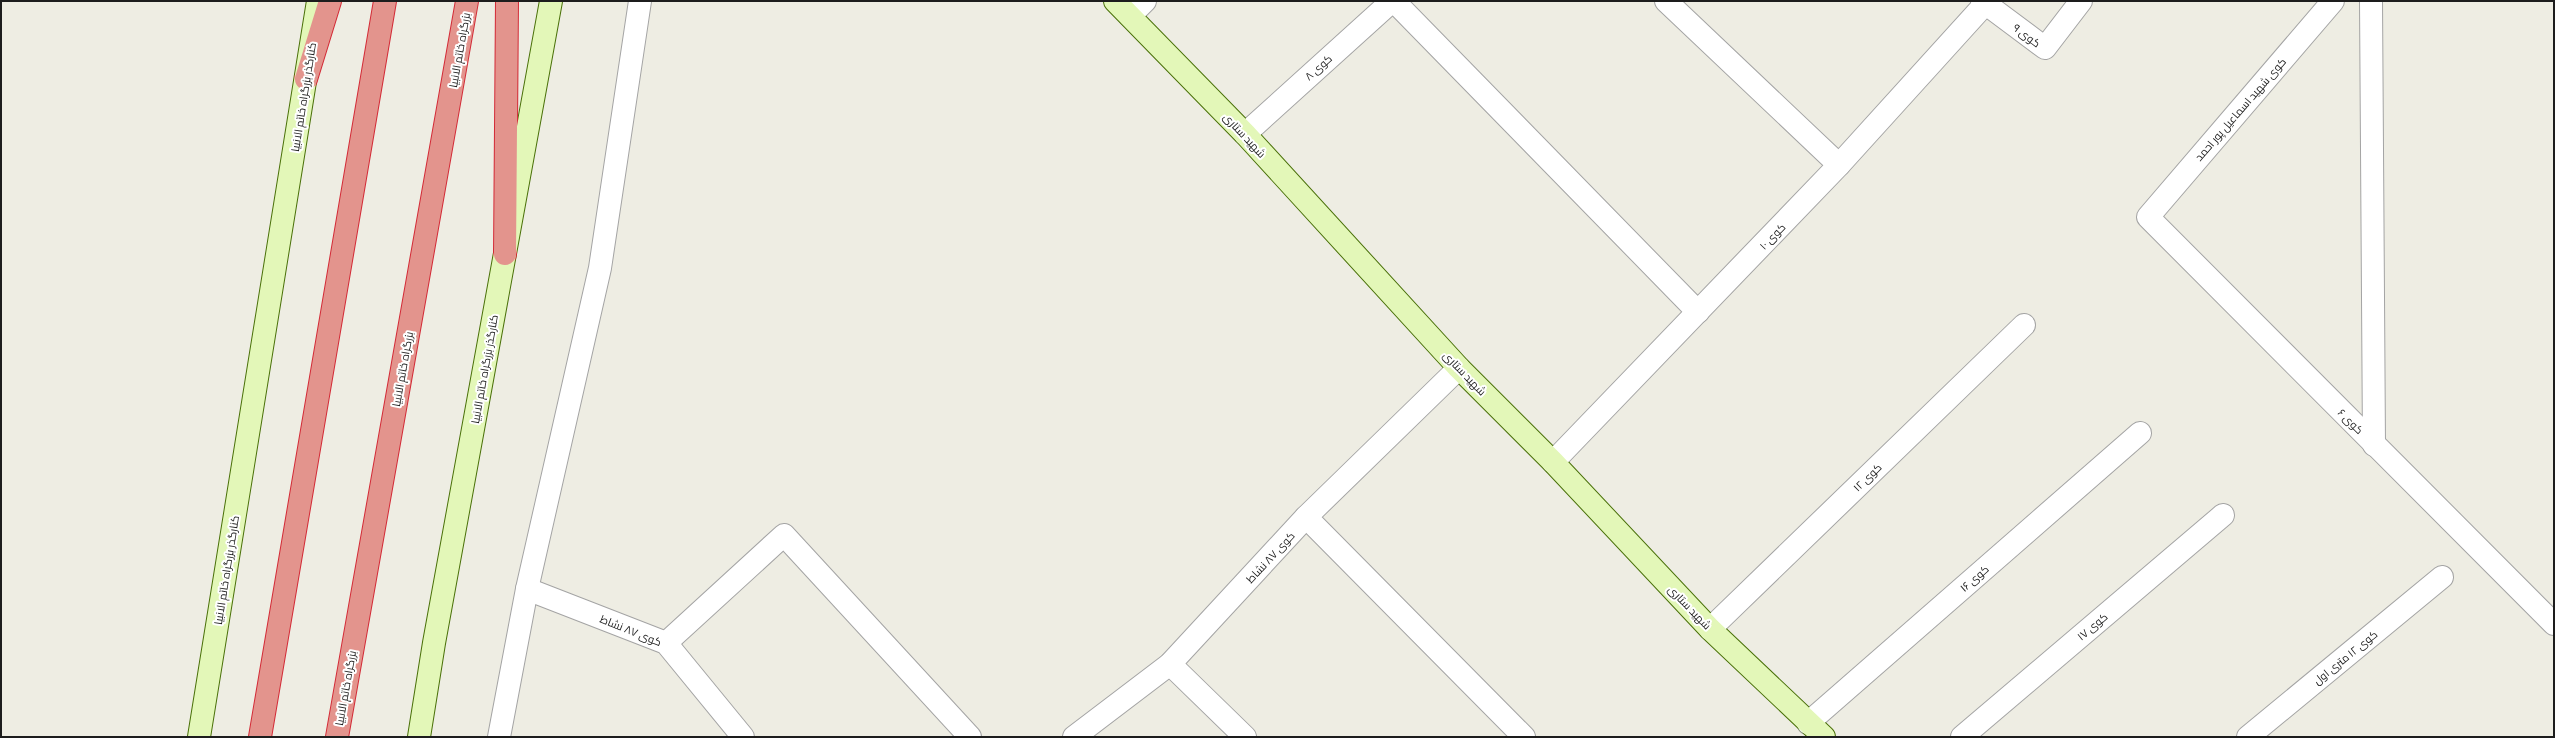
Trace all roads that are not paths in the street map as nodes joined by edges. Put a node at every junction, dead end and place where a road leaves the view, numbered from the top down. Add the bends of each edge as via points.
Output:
1 (318, 1) edge
2 (330, 1) edge
3 (385, 1) edge
4 (467, 1) edge
5 (507, 1) edge
6 (551, 1) edge
7 (640, 1) edge
8 (1145, 1) edge
9 (1393, 1) edge
10 (1666, 1) edge
11 (2081, 1) edge
12 (2333, 1) edge
13 (2371, 1) edge
14 (1983, 2) edge
15 (1122, 9) edge
16 (306, 79) junction
17 (1245, 134) junction
18 (1839, 165) junction
19 (2148, 217) joint
20 (505, 254) junction
21 (1698, 312) junction
22 (2024, 324) dead end
23 (1459, 368) junction
24 (2140, 433) dead end
25 (2374, 444) junction
26 (1553, 462) junction
27 (2223, 515) dead end
28 (1306, 517) junction
29 (2442, 577) dead end
30 (527, 589) junction
31 (2554, 624) edge
32 (1710, 629) junction
33 (666, 643) junction
34 (1170, 664) junction
35 (1816, 730) edge
36 (199, 737) edge
37 (260, 737) edge
38 (337, 737) edge
39 (419, 737) edge
40 (499, 737) edge
41 (743, 737) edge
42 (970, 737) edge
43 (1074, 737) edge
44 (1245, 737) edge
45 (1524, 737) edge
46 (1962, 737) edge
47 (2248, 737) edge

1 - 16 main road, کنارگذر بزرگراه خاتم الانبیا
2 - 16 highway
3 - 37 highway
4 - 38 highway, بزرگراه خاتم الانبیا
5 - 20 highway
6 - 20 main road, کنارگذر بزرگراه خاتم الانبیا
7 - 30 street via 600,268
8 - 15 street
9 - 17 street, کوی ۸
9 - 21 street
10 - 18 street
11 - 14 street, کوی ۹ via 2045,48
12 - 19 street, کوی شهید اسماعیل پور احمد
13 - 25 street
14 - 18 street, کوی ۱۰
15 - 17 main road, شهید ستاری
16 - 36 main road, کنارگذر بزرگراه خاتم الانبیا
17 - 23 main road, شهید ستاری
18 - 21 street, کوی ۱۰
19 - 25 street, کوی ۶
20 - 39 main road, کنارگذر بزرگراه خاتم الانبیا
21 - 26 street, کوی ۱۰
22 - 32 street, کوی ۱۲
23 - 26 main road, شهید ستاری
23 - 28 street, کوی ۸۷ نشاط
24 - 35 street, کوی ۱۶
25 - 31 street, کوی ۶
26 - 32 main road, شهید ستاری
27 - 46 street, کوی ۱۷
28 - 34 street, کوی ۸۷ نشاط
28 - 45 street
29 - 47 street, کوی ۱۲ متری اول
30 - 33 street, کوی ۸۷ نشاط
30 - 40 street
32 - 35 main road, شهید ستاری
33 - 41 street, کوی ۸۷ نشاط
33 - 42 street via 784,535
34 - 43 street, کوی ۸۷ نشاط
34 - 44 street

